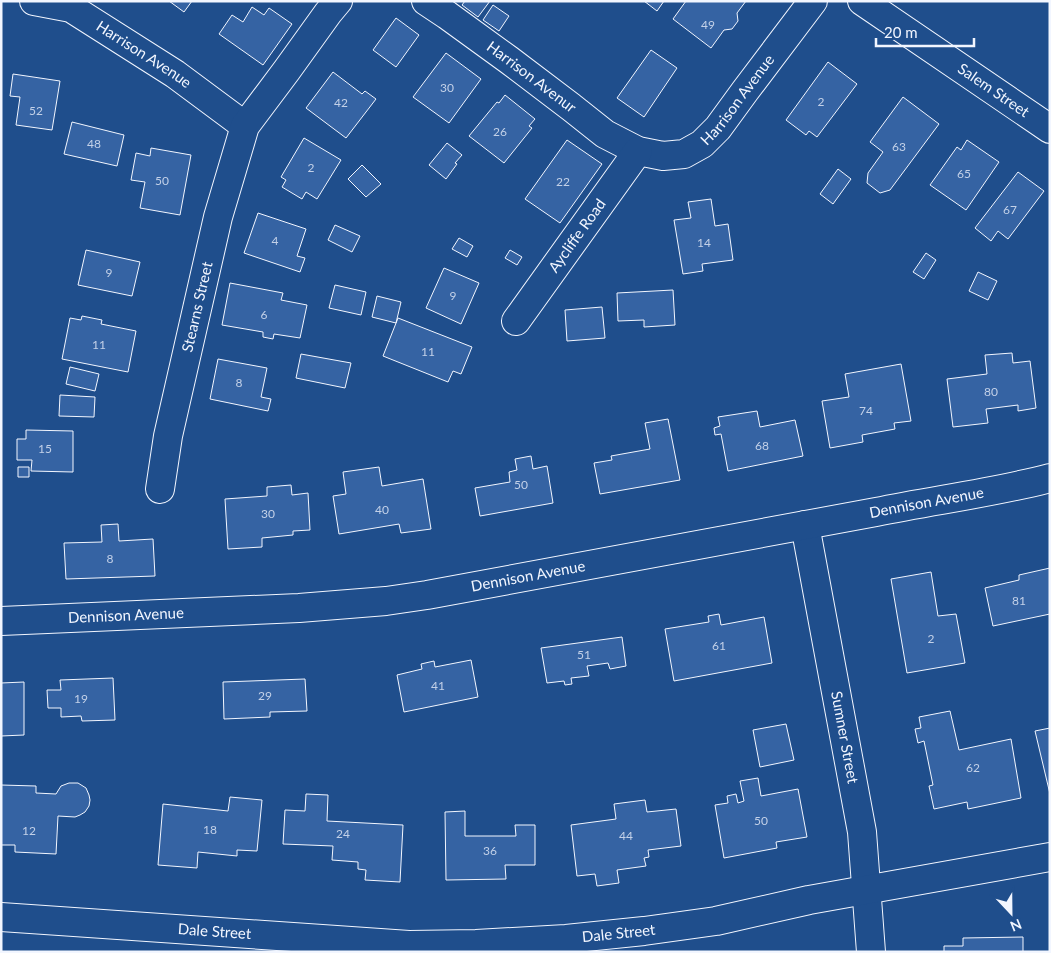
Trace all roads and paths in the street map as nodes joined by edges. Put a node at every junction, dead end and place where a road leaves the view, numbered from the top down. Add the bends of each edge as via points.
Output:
1 (34, 1) edge
2 (338, 1) edge
3 (426, 1) edge
4 (813, 1) edge
5 (862, 1) edge
6 (245, 126) junction
7 (1049, 126) edge
8 (638, 151) junction
9 (516, 321) dead end
10 (1050, 478) edge
11 (160, 489) dead end
12 (805, 525) junction
13 (1, 621) edge
14 (1050, 857) edge
15 (866, 890) junction
16 (1, 917) edge
17 (871, 952) edge

1 - 6 street, Harrison Avenue via 71,8 174,74
2 - 6 street
3 - 8 street, Harrison Avenur via 605,134
4 - 8 street, Harrison Avenue via 718,128 702,144 684,154 663,156
5 - 7 street, Salem Street
6 - 11 street, Stearns Street via 218,217 174,407
8 - 9 street, Aycliffe Road
10 - 12 street, Dennison Avenue
12 - 13 street, Dennison Avenue via 386,601
12 - 15 street, Sumner Street via 862,832
14 - 15 street, Dale Street
15 - 16 street, Dale Street via 716,921 644,931 476,944 409,945
15 - 17 street, Sumner Street

